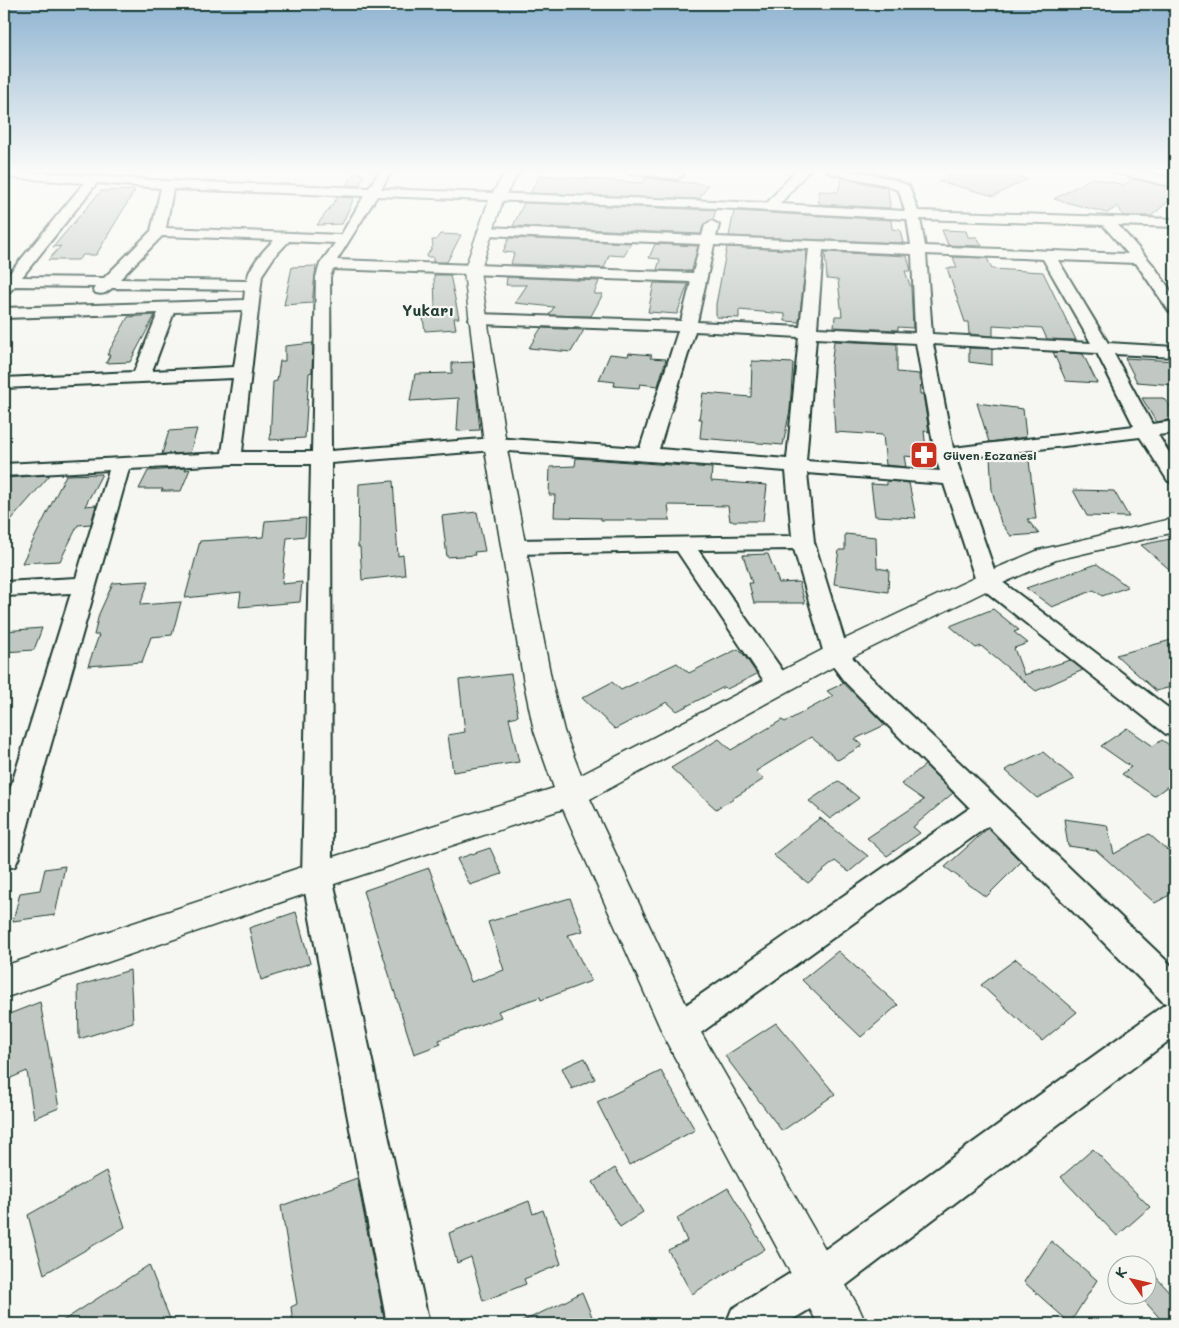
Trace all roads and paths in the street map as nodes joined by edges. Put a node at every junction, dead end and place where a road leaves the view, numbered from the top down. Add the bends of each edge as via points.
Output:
1 (50, 232) edge
2 (158, 232) joint
3 (349, 232) edge
4 (485, 232) edge
5 (509, 232) edge
6 (710, 232) edge
7 (916, 232) edge
8 (1116, 232) edge
9 (286, 236) junction
10 (345, 239) junction
11 (708, 240) junction
12 (816, 245) junction
13 (919, 250) junction
14 (1048, 255) junction
15 (327, 264) junction
16 (1144, 264) junction
17 (1166, 270) dead end
18 (472, 271) junction
19 (699, 278) junction
20 (107, 283) junction
21 (7, 285) edge
22 (252, 286) junction
23 (249, 305) junction
24 (168, 308) junction
25 (1175, 308) edge
26 (83, 310) junction
27 (4, 313) edge
28 (478, 318) junction
29 (688, 326) junction
30 (808, 333) junction
31 (924, 340) junction
32 (1104, 350) junction
33 (1175, 352) edge
34 (243, 372) junction
35 (140, 377) junction
36 (4, 383) edge
37 (1175, 427) edge
38 (1146, 431) junction
39 (495, 444) junction
40 (648, 454) junction
41 (945, 456) junction
42 (231, 458) junction
43 (322, 458) junction
44 (121, 464) junction
45 (796, 467) junction
46 (4, 470) edge
47 (1175, 477) edge
48 (951, 478) junction
49 (1175, 525) edge
50 (804, 542) junction
51 (682, 544) junction
52 (514, 547) junction
53 (987, 581) junction
54 (85, 585) junction
55 (4, 590) edge
56 (836, 654) junction
57 (779, 684) junction
58 (1169, 716) edge
59 (572, 794) junction
60 (989, 810) junction
61 (4, 857) edge
62 (317, 876) junction
63 (4, 982) edge
64 (1175, 991) edge
65 (1175, 1016) edge
66 (679, 1029) junction
67 (818, 1281) junction
68 (408, 1324) edge
69 (747, 1324) edge
70 (843, 1324) edge

1 - 21 street
2 - 9 street
2 - 20 street
3 - 10 street
4 - 18 street
5 - 11 street
6 - 11 street
7 - 13 street
8 - 16 street
9 - 10 street
9 - 22 street via 260,266
10 - 15 street
11 - 12 street
11 - 19 street
12 - 13 street
12 - 30 street
13 - 14 street
13 - 31 street
14 - 16 street
14 - 32 street
15 - 18 street
15 - 43 street via 323,277
16 - 17 street
16 - 25 street
18 - 19 street
18 - 28 street
19 - 29 street
20 - 21 street
20 - 22 street
20 - 26 street
22 - 23 street
23 - 24 street
23 - 34 street
24 - 26 street
24 - 35 street
26 - 27 street
28 - 29 street
28 - 39 street
29 - 30 street
29 - 40 street
30 - 31 street
30 - 45 street
31 - 32 street
31 - 41 street
32 - 33 street
32 - 38 street
34 - 35 street
34 - 42 street
35 - 36 street
37 - 38 street
38 - 41 street
38 - 47 street
39 - 40 street
39 - 43 street
39 - 52 street
40 - 45 street
41 - 48 street
42 - 43 street
42 - 44 street
43 - 62 street
44 - 46 street
44 - 54 street
45 - 48 street
45 - 50 street
48 - 53 street
49 - 53 street via 1048,555
50 - 51 street
50 - 56 street
51 - 52 street
51 - 57 street
52 - 59 street via 538,683 547,721
53 - 56 street
53 - 58 street
54 - 55 street
54 - 61 street
56 - 57 street
56 - 60 street via 853,675
57 - 59 street
59 - 62 street
59 - 66 street
60 - 64 street
60 - 66 street
62 - 63 street
62 - 68 street
65 - 67 street
66 - 67 street
67 - 69 street
67 - 70 street

